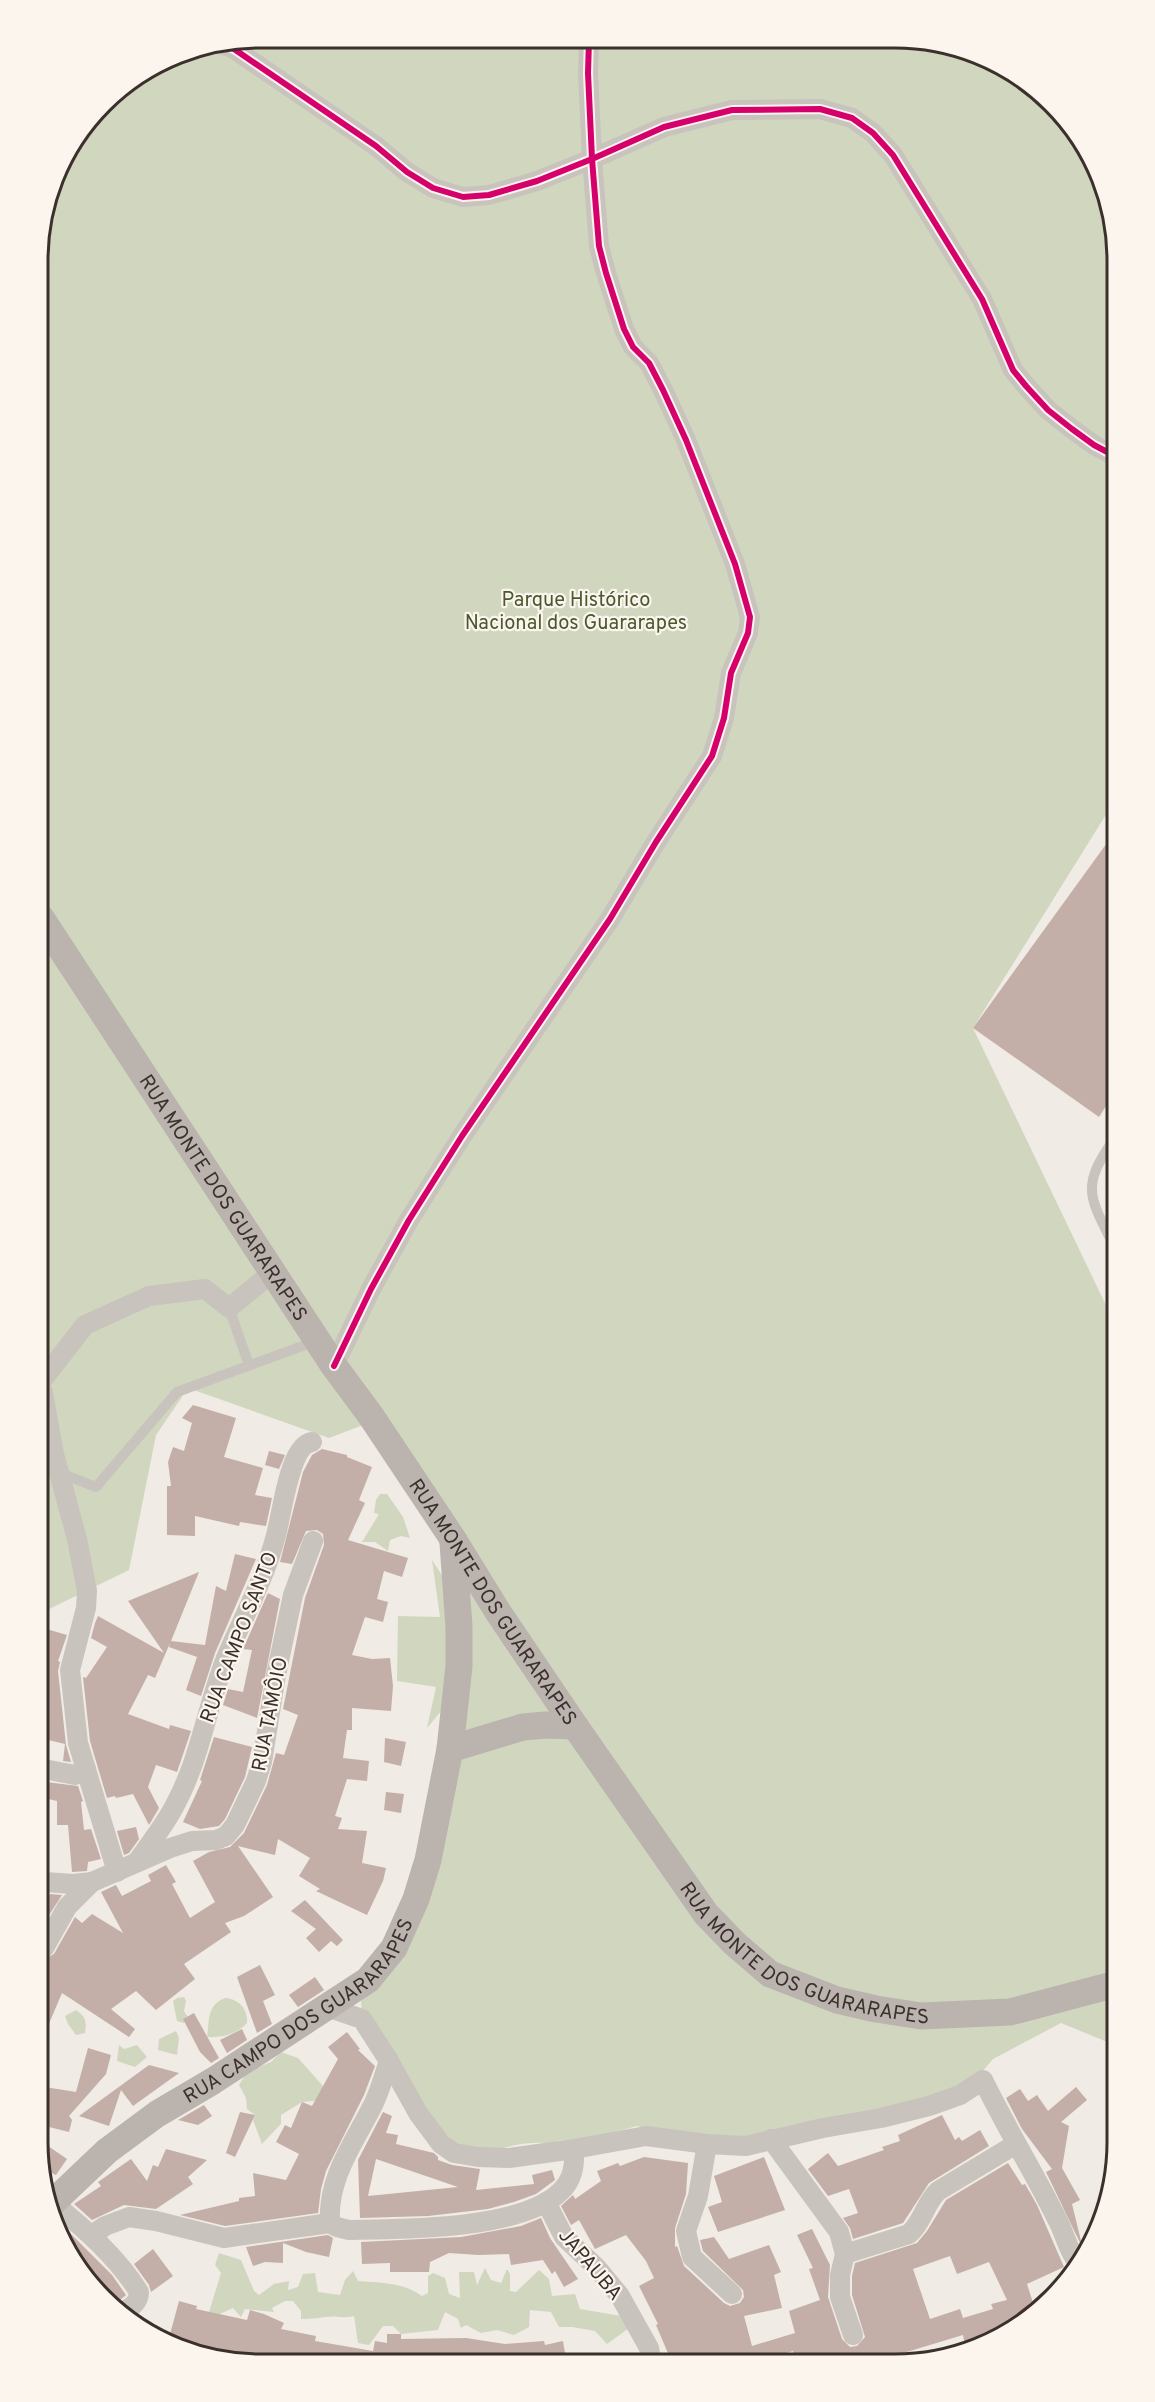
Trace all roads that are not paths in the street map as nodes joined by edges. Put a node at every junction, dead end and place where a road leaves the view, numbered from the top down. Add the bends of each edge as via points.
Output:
1 (589, 48) edge
2 (235, 50) edge
3 (592, 159) junction
4 (1107, 451) edge
5 (48, 929) edge
6 (1107, 1149) edge
7 (1107, 1231) edge
8 (273, 1272) junction
9 (229, 1308) junction
10 (318, 1341) junction
11 (249, 1365) junction
12 (334, 1366) junction
13 (48, 1372) edge
14 (48, 1417) edge
15 (312, 1442) dead end
16 (60, 1473) junction
17 (453, 1539) junction
18 (313, 1541) dead end
19 (575, 1726) junction
20 (450, 1749) junction
21 (48, 1769) edge
22 (86, 1769) junction
23 (136, 1864) junction
24 (117, 1872) junction
25 (48, 1882) edge
26 (92, 1882) junction
27 (48, 1941) edge
28 (1107, 1986) edge
29 (327, 2007) junction
30 (389, 2061) junction
31 (771, 2139) junction
32 (707, 2144) junction
33 (1016, 2144) junction
34 (574, 2149) junction
35 (56, 2200) edge
36 (546, 2202) junction
37 (60, 2212) edge
38 (330, 2223) junction
39 (92, 2235) junction
40 (845, 2254) junction
41 (1073, 2257) edge
42 (732, 2294) dead end
43 (129, 2308) edge
44 (854, 2335) dead end
45 (650, 2354) edge

1 - 3 street
2 - 3 street via 433,188 463,196 489,195
3 - 4 street via 664,127 732,110 820,109 852,118 893,155 982,299 1013,370 1048,410
3 - 12 street via 599,246 624,329 633,347 649,363 686,440 735,564 750,616 748,633 731,673 724,718 712,756 610,919 408,1220
5 - 8 main road, RUA MONTE DOS GUARARAPES
6 - 7 lane via 1098,1162 1090,1188
8 - 9 street
8 - 10 main road, RUA MONTE DOS GUARARAPES
9 - 11 lane
9 - 13 street via 205,1289 149,1296 84,1325
10 - 11 lane
10 - 12 main road, RUA MONTE DOS GUARARAPES
11 - 16 lane via 177,1392 96,1486
12 - 17 main road, RUA MONTE DOS GUARARAPES
14 - 16 street
15 - 23 street, RUA CAMPO SANTO via 300,1448 290,1472 266,1567 225,1659 182,1790
16 - 22 street via 87,1591 70,1670 78,1743
17 - 19 main road, RUA MONTE DOS GUARARAPES
17 - 20 main road, RUA CAMPO DOS GUARARAPES via 459,1656
18 - 23 street, RUA TAMÔIO via 293,1595 262,1762 235,1825 226,1836 216,1840 192,1841
19 - 20 main road via 523,1727
19 - 28 main road, RUA MONTE DOS GUARARAPES via 706,1914 770,1974 837,2000 921,2016 1010,2012
20 - 29 main road, RUA CAMPO DOS GUARARAPES via 428,1860 402,1932 368,1980
21 - 22 street via 75,1774
22 - 24 street
23 - 24 street, RUA TAMÔIO
24 - 26 street, RUA TAMÔIO
25 - 26 street, RUA TAMÔIO
26 - 27 street via 66,1907
29 - 30 street via 362,2019
29 - 35 main road, RUA CAMPO DOS GUARARAPES via 158,2114 107,2151
30 - 34 street via 428,2128 454,2153 502,2158
30 - 38 street via 375,2103 335,2181
31 - 32 street via 746,2146
31 - 33 street via 929,2106 960,2095 983,2080
31 - 40 street via 839,2232
32 - 34 street via 646,2136
32 - 42 street via 698,2196 686,2231 692,2257
33 - 40 street via 938,2190 909,2234
33 - 41 street via 1058,2220
34 - 36 street via 575,2165 570,2180
36 - 38 street via 499,2219 426,2227 349,2230
36 - 45 street, JAPAUBA via 564,2237 620,2296
37 - 39 street
38 - 39 street via 224,2238 129,2217
39 - 43 street via 139,2292 139,2299
40 - 44 street via 840,2297

